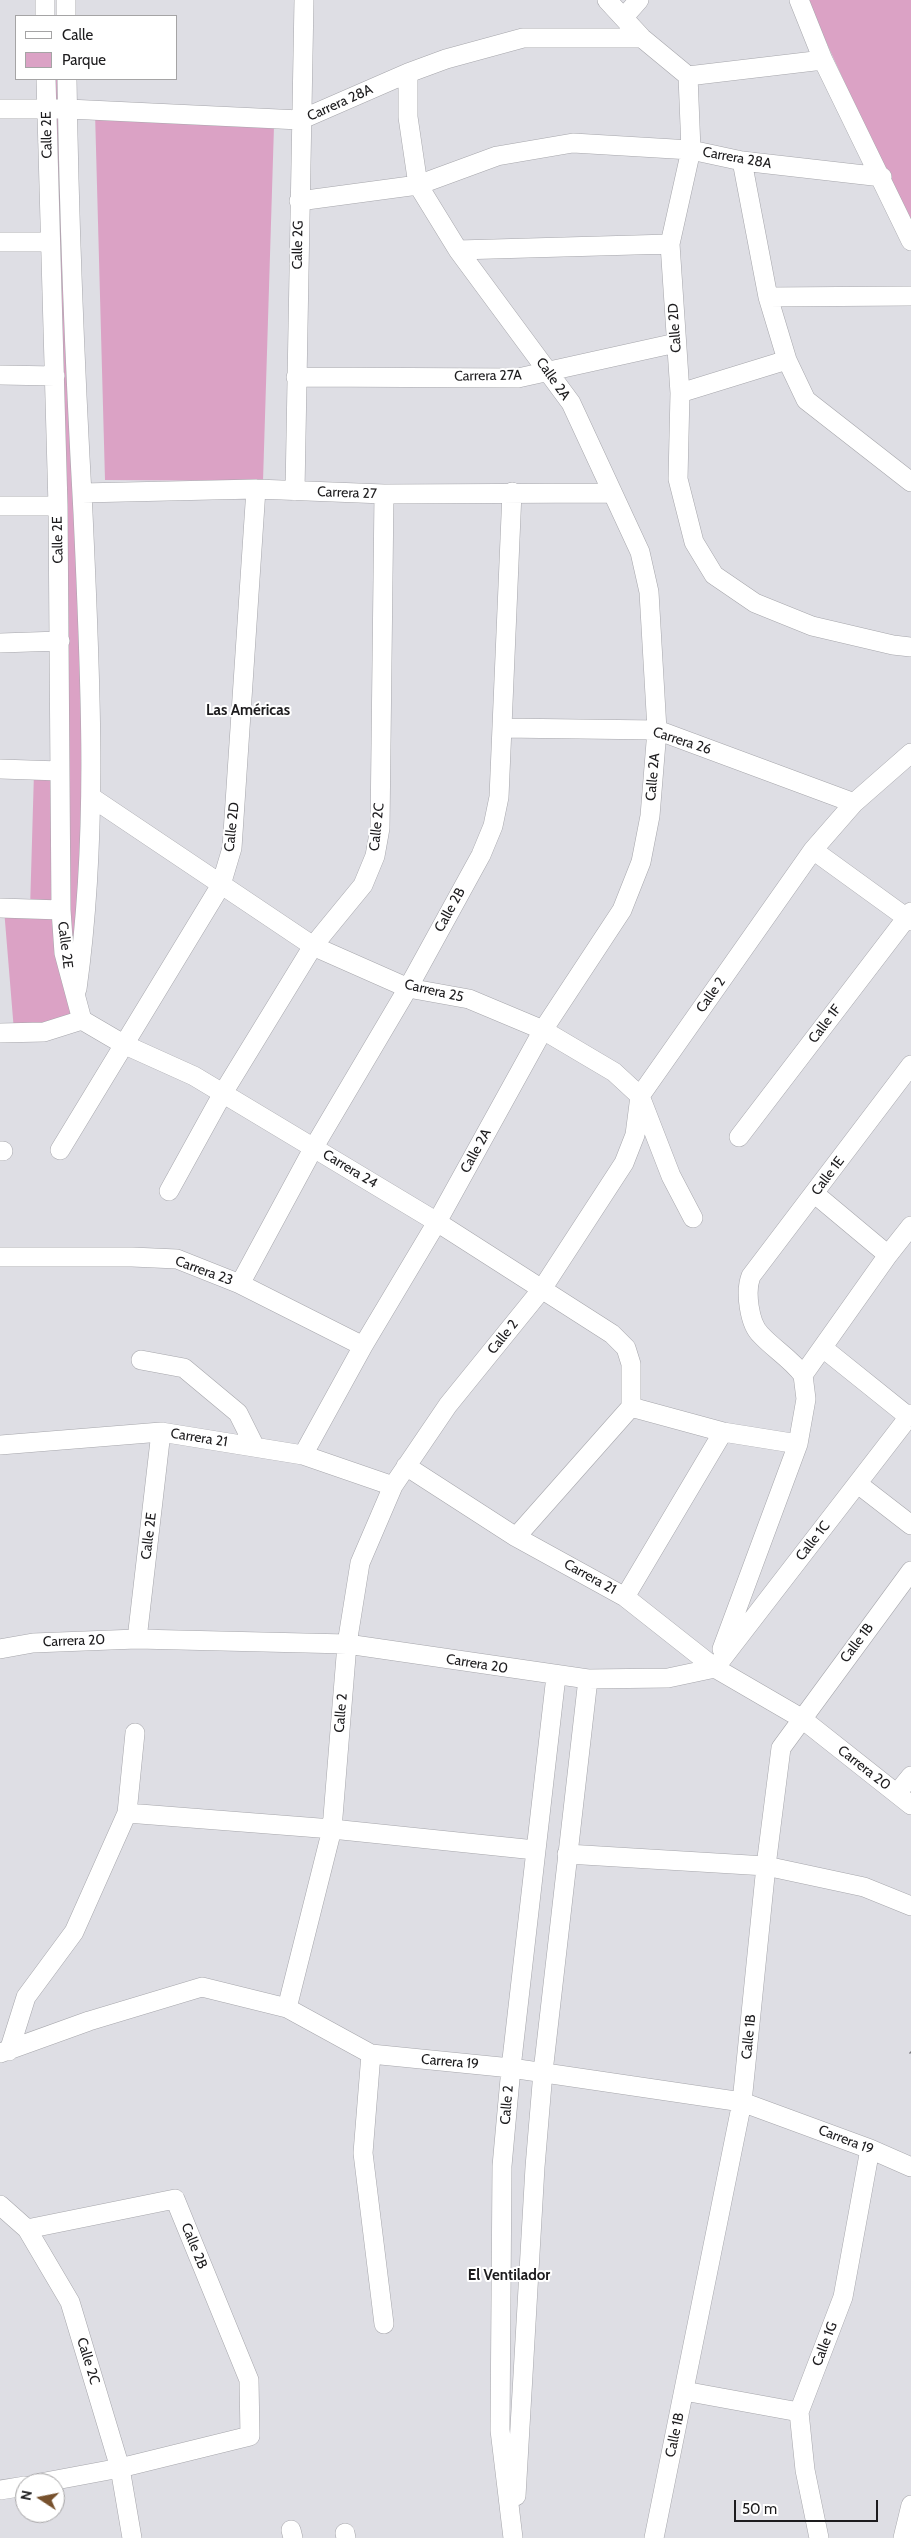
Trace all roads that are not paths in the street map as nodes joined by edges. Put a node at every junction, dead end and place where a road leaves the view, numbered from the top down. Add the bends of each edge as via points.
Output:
1 (45, 0) edge
2 (66, 0) edge
3 (304, 0) edge
4 (607, 0) edge
5 (639, 0) edge
6 (799, 0) edge
7 (45, 15) edge
8 (66, 15) edge
9 (624, 17) junction
10 (642, 38) junction
11 (823, 60) junction
12 (408, 73) junction
13 (688, 76) junction
14 (46, 80) edge
15 (67, 80) edge
16 (0, 109) edge
17 (68, 109) junction
18 (47, 110) junction
19 (300, 120) junction
20 (691, 150) junction
21 (742, 161) junction
22 (882, 177) junction
23 (418, 185) junction
24 (299, 201) junction
25 (911, 241) edge
26 (0, 242) edge
27 (50, 242) junction
28 (670, 244) junction
29 (458, 250) junction
30 (911, 296) edge
31 (768, 297) junction
32 (676, 343) junction
33 (787, 360) junction
34 (548, 371) junction
35 (0, 375) edge
36 (56, 376) junction
37 (296, 376) junction
38 (680, 393) junction
39 (911, 482) edge
40 (256, 489) junction
41 (295, 490) junction
42 (82, 492) junction
43 (512, 492) junction
44 (612, 493) junction
45 (384, 494) junction
46 (0, 506) edge
47 (58, 506) junction
48 (60, 641) junction
49 (0, 643) edge
50 (911, 647) edge
51 (502, 728) junction
52 (658, 730) junction
53 (909, 759) edge
54 (0, 769) edge
55 (60, 771) junction
56 (91, 797) junction
57 (854, 803) junction
58 (813, 850) junction
59 (221, 885) junction
60 (0, 908) edge
61 (61, 910) junction
62 (910, 917) edge
63 (313, 946) junction
64 (408, 988) junction
65 (75, 1000) junction
66 (82, 1020) junction
67 (543, 1030) junction
68 (0, 1033) edge
69 (123, 1044) junction
70 (911, 1065) edge
71 (223, 1093) junction
72 (640, 1096) junction
73 (739, 1137) dead end
74 (314, 1147) junction
75 (60, 1150) dead end
76 (169, 1191) dead end
77 (815, 1194) junction
78 (693, 1218) dead end
79 (437, 1222) junction
80 (911, 1226) edge
81 (888, 1255) junction
82 (0, 1258) edge
83 (240, 1284) junction
84 (542, 1289) junction
85 (363, 1346) junction
86 (823, 1348) junction
87 (141, 1360) dead end
88 (803, 1375) junction
89 (631, 1407) junction
90 (910, 1416) edge
91 (161, 1432) junction
92 (723, 1432) junction
93 (798, 1444) junction
94 (0, 1446) edge
95 (255, 1447) junction
96 (303, 1455) junction
97 (406, 1466) junction
98 (858, 1484) junction
99 (393, 1486) junction
100 (911, 1524) edge
101 (516, 1537) junction
102 (911, 1571) edge
103 (625, 1597) junction
104 (137, 1639) junction
105 (347, 1644) junction
106 (0, 1649) edge
107 (715, 1668) junction
108 (556, 1676) junction
109 (588, 1680) junction
110 (801, 1718) junction
111 (135, 1733) dead end
112 (911, 1776) edge
113 (904, 1799) edge
114 (128, 1812) junction
115 (332, 1829) junction
116 (535, 1850) junction
117 (567, 1854) junction
118 (766, 1866) junction
119 (911, 1906) edge
120 (288, 2008) junction
121 (4, 2052) edge
122 (371, 2054) junction
123 (510, 2068) junction
124 (543, 2072) junction
125 (742, 2102) junction
126 (870, 2149) junction
127 (911, 2167) edge
128 (0, 2205) edge
129 (28, 2229) junction
130 (384, 2324) dead end
131 (684, 2391) junction
132 (800, 2412) junction
133 (120, 2468) junction
134 (65, 2478) edge
135 (15, 2488) edge
136 (0, 2490) edge
137 (911, 2505) edge
138 (513, 2537) edge
139 (132, 2538) edge
140 (654, 2538) edge
141 (819, 2538) edge
142 (903, 2538) edge

1 - 7 street
2 - 8 street
3 - 19 street, Calle 2G
4 - 9 street
5 - 9 street
6 - 11 street
9 - 10 street
10 - 12 street, Carrera 28A via 523,38
10 - 13 street
11 - 13 street
11 - 22 street
12 - 19 street, Carrera 28A
12 - 23 street, Calle 2A via 408,117
13 - 20 street, Calle 2D
14 - 18 street, Calle 2E
15 - 17 street, Calle 2E
16 - 18 street, Carrera 28A
17 - 18 street, Carrera 28A
17 - 19 street, Carrera 28A
17 - 42 street, Calle 2E via 70,241
18 - 27 street, Calle 2E
19 - 24 street, Calle 2G
20 - 21 street, Carrera 28A
20 - 23 street, Carrera 28A via 573,143 497,156
20 - 28 street, Calle 2D
21 - 22 street, Carrera 28A
21 - 31 street
22 - 25 street
23 - 24 street, Carrera 28A
23 - 29 street, Calle 2A
24 - 37 street, Calle 2G
26 - 27 street
27 - 36 street, Calle 2E
28 - 29 street
28 - 32 street, Calle 2D
29 - 34 street, Calle 2A
30 - 31 street
31 - 33 street
32 - 34 street, Carrera 27A
32 - 38 street, Calle 2D
33 - 38 street
33 - 39 street via 806,400
34 - 37 street, Carrera 27A via 518,378
34 - 44 street, Calle 2A via 571,403
35 - 36 street
36 - 47 street, Calle 2E
37 - 41 street, Calle 2G
38 - 50 street, Calle 2D via 678,479 694,542 714,575 755,603 812,626
40 - 41 street, Carrera 27
40 - 42 street, Carrera 27
40 - 59 street, Calle 2D via 232,848
41 - 45 street, Carrera 27
42 - 56 street, Calle 2E via 89,640
43 - 44 street, Carrera 27
43 - 45 street, Carrera 27
43 - 51 street, Calle 2B
44 - 52 street, Calle 2A via 640,552 649,592
45 - 63 street, Calle 2C via 380,828 375,856 363,885
46 - 47 street
47 - 48 street, Calle 2E
48 - 49 street
48 - 55 street, Calle 2E
51 - 52 street, Carrera 26
51 - 64 street, Calle 2B via 499,797 493,826
52 - 57 street, Carrera 26
52 - 67 street, Calle 2A via 650,816 640,862 622,910
53 - 57 street, Calle 2
54 - 55 street
55 - 61 street, Calle 2E
56 - 59 street, Carrera 25
56 - 65 street, Calle 2E via 89,881
57 - 58 street, Calle 2
58 - 62 street
58 - 72 street, Calle 2
59 - 63 street, Carrera 25
59 - 69 street, Calle 2D
60 - 61 street
61 - 65 street, Calle 2E via 64,953
62 - 73 street, Calle 1F
63 - 64 street, Carrera 25
63 - 71 street, Calle 2C
64 - 67 street, Carrera 25 via 469,999
64 - 74 street, Calle 2B
65 - 66 street, Calle 2E
66 - 68 street via 44,1032
66 - 69 street, Carrera 24
67 - 72 street, Carrera 25 via 614,1072
67 - 79 street, Calle 2A
69 - 71 street, Carrera 24 via 194,1076
69 - 75 street, Calle 2D
70 - 77 street, Calle 1E
71 - 74 street, Carrera 24
71 - 76 street, Calle 2C
72 - 78 street, Carrera 25 via 671,1176
72 - 84 street, Calle 2 via 635,1135 624,1163
74 - 79 street, Carrera 24
74 - 83 street, Calle 2B
77 - 81 street
77 - 88 street, Calle 1E via 750,1276 747,1287 747,1299 759,1334 793,1362
79 - 84 street, Carrera 24
79 - 85 street, Calle 2A
80 - 81 street
81 - 86 street
82 - 83 street, Carrera 23 via 177,1259
83 - 85 street, Carrera 23
84 - 89 street, Carrera 24 via 612,1334 626,1348 631,1364
84 - 97 street, Calle 2 via 448,1405
85 - 96 street, Calle 2A
86 - 88 street
86 - 90 street
87 - 95 street via 184,1368 238,1413
88 - 93 street via 806,1400
89 - 92 street
89 - 101 street
90 - 98 street, Calle 1C
91 - 94 street, Carrera 21
91 - 95 street, Carrera 21
91 - 104 street, Calle 2E
92 - 93 street
92 - 103 street
93 - 107 street
95 - 96 street, Carrera 21
96 - 99 street, Carrera 21
97 - 99 street, Calle 2
97 - 101 street, Carrera 21
98 - 100 street
98 - 107 street, Calle 1C
99 - 105 street, Calle 2 via 360,1563
101 - 103 street, Carrera 21
102 - 110 street, Calle 1B
103 - 107 street, Carrera 21
104 - 105 street, Carrera 20
104 - 106 street, Carrera 20 via 33,1643
105 - 108 street, Carrera 20
105 - 115 street, Calle 2
107 - 109 street, Carrera 20 via 668,1678
107 - 110 street, Carrera 20
108 - 109 street, Carrera 20
108 - 116 street, Calle 2
109 - 117 street, Calle 2
110 - 113 street, Carrera 20
110 - 118 street, Calle 1B via 781,1748
111 - 114 street
112 - 113 street
114 - 115 street
114 - 121 street via 74,1932 26,1997
115 - 116 street
115 - 120 street, Calle 2
116 - 123 street, Calle 2
117 - 118 street
117 - 124 street, Calle 2
118 - 119 street via 864,1888
118 - 125 street, Calle 1B
120 - 121 street, Carrera 19 via 202,1988 89,2020
120 - 122 street, Carrera 19
122 - 123 street, Carrera 19
122 - 130 street via 363,2153
123 - 124 street, Carrera 19
123 - 138 street, Calle 2 via 502,2166 500,2430
124 - 125 street, Carrera 19
124 - 138 street, Calle 2
125 - 126 street, Carrera 19
125 - 131 street, Calle 1B
126 - 127 street, Carrera 19
126 - 132 street, Calle 1G via 843,2297
128 - 129 street, Calle 2C
129 - 133 street, Calle 2C via 70,2302
129 - 133 street, Calle 2B via 175,2199 249,2380 250,2436
131 - 132 street
131 - 140 street, Calle 1B
132 - 141 street, Calle 1G via 805,2470
133 - 134 street
133 - 139 street, Calle 2C
135 - 136 street
137 - 142 street

